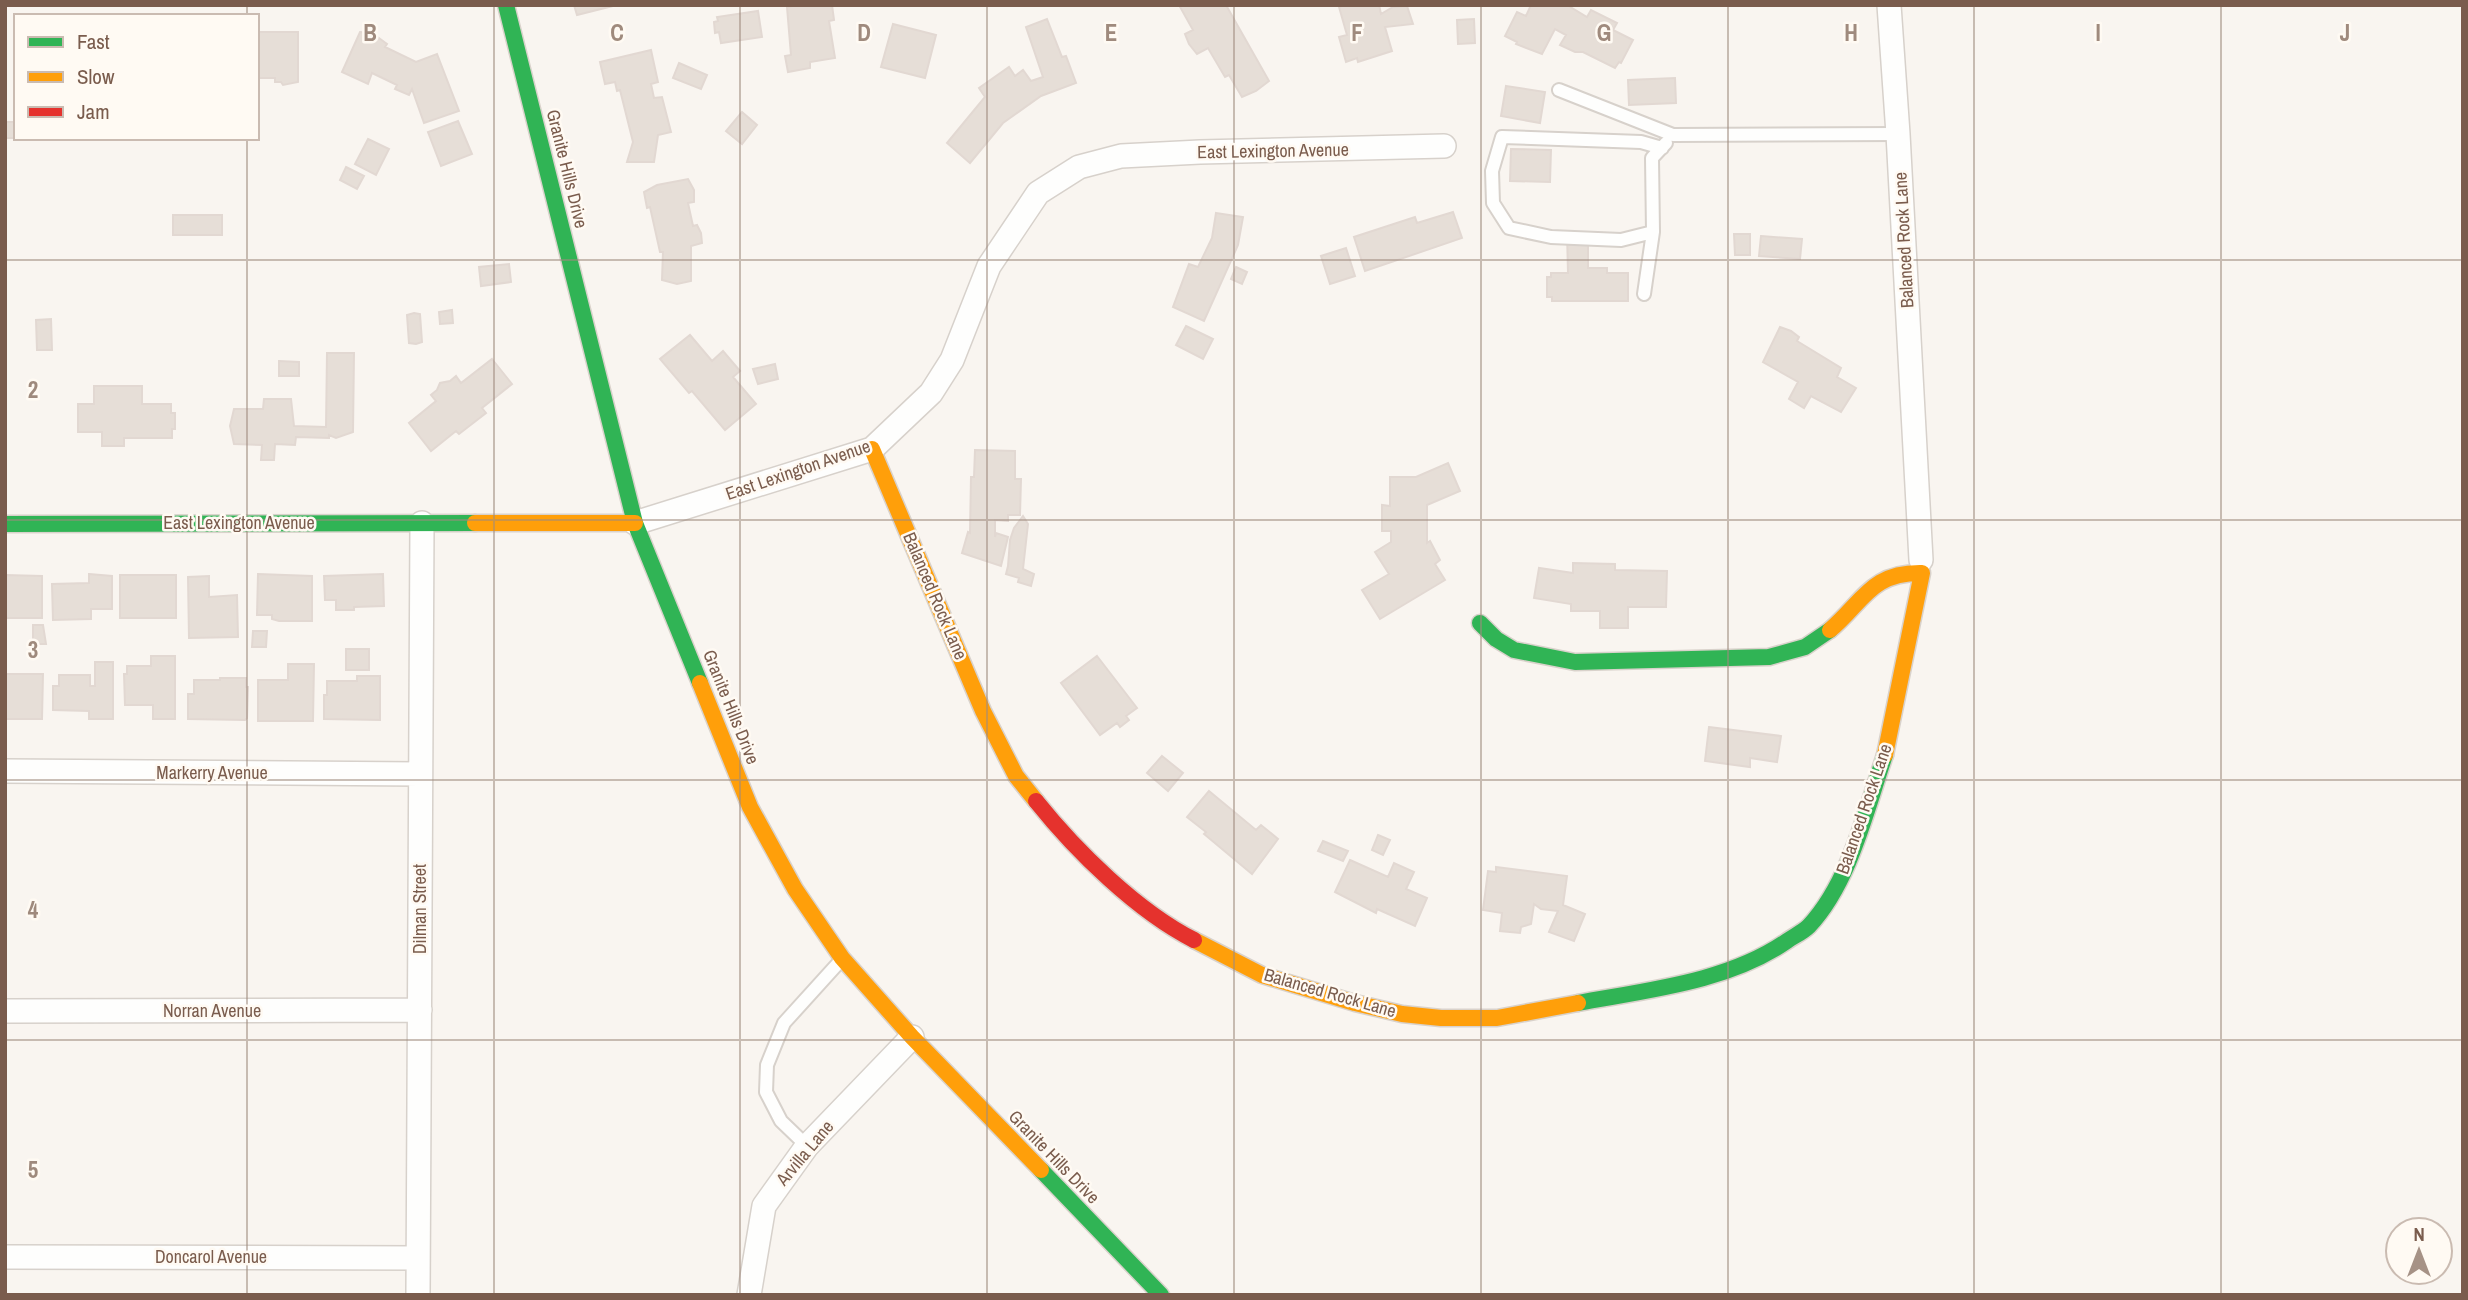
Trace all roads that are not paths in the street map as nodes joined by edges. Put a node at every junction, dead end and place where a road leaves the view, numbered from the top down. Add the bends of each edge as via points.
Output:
1 (506, 5) edge
2 (1889, 5) edge
3 (1559, 90) dead end
4 (1898, 134) junction
5 (1673, 135) junction
6 (1444, 146) dead end
7 (1662, 148) junction
8 (1653, 232) junction
9 (1644, 294) dead end
10 (872, 449) junction
11 (422, 523) junction
12 (635, 523) junction
13 (5, 524) edge
14 (1921, 566) junction
15 (1480, 623) dead end
16 (5, 771) edge
17 (420, 774) junction
18 (842, 958) junction
19 (420, 1010) junction
20 (5, 1011) edge
21 (912, 1037) junction
22 (807, 1146) junction
23 (5, 1257) edge
24 (418, 1258) junction
25 (418, 1295) edge
26 (749, 1295) edge
27 (1161, 1295) edge

1 - 12 street, Granite Hills Drive
2 - 4 street, Balanced Rock Lane
3 - 5 lane
4 - 5 lane
4 - 14 street, Balanced Rock Lane
5 - 7 lane
6 - 10 street, East Lexington Avenue via 1121,156 1079,167 1038,193 989,266 952,360 931,393
7 - 8 lane via 1652,158
7 - 8 lane via 1641,142 1502,137 1492,171 1493,203 1509,228 1551,237 1621,240
8 - 9 lane
10 - 12 street, East Lexington Avenue
10 - 14 street, Balanced Rock Lane via 983,711 1016,776 1051,820 1112,881 1177,931 1262,975 1402,1014 1497,1018 1682,984 1763,958 1808,927 1847,865 1885,754
11 - 12 street, East Lexington Avenue
11 - 13 street, East Lexington Avenue
11 - 17 street, Dilman Street
12 - 18 street, Granite Hills Drive via 750,807 795,889
14 - 15 street via 1874,585 1827,634 1792,652 1769,657 1575,662 1514,650
16 - 17 street, Markerry Avenue
17 - 19 street, Dilman Street
18 - 21 street, Granite Hills Drive
18 - 22 lane via 784,1023 767,1065 766,1092 781,1121
19 - 20 street, Norran Avenue
19 - 24 street, Dilman Street
21 - 22 street, Arvilla Lane
21 - 27 street, Granite Hills Drive
22 - 26 street, Arvilla Lane via 764,1206
23 - 24 street, Doncarol Avenue
24 - 25 street, Dilman Street

